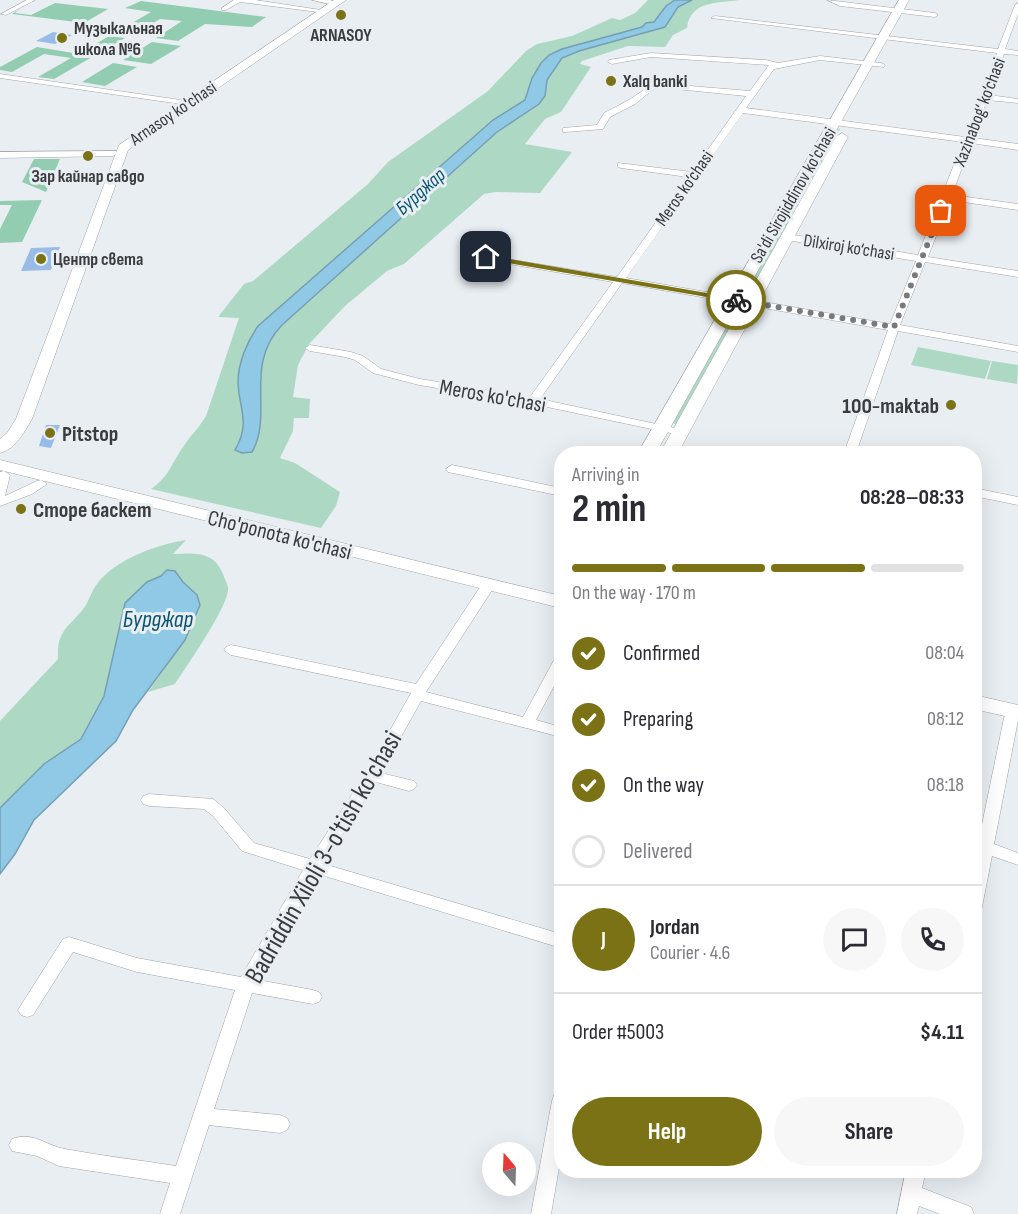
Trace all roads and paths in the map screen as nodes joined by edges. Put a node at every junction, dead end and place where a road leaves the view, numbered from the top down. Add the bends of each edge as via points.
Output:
1 (32, 0) edge
2 (239, 0) edge
3 (830, 0) edge
4 (904, 0) edge
5 (917, 0) edge
6 (328, 4) edge
7 (1018, 5) edge
8 (224, 9) dead end
9 (898, 11) junction
10 (4, 14) dead end
11 (935, 15) dead end
12 (715, 18) dead end
13 (903, 25) junction
14 (883, 37) junction
15 (1003, 51) junction
16 (1018, 53) edge
17 (612, 62) dead end
18 (874, 64) junction
19 (775, 65) junction
20 (0, 76) edge
21 (870, 85) dead end
22 (752, 94) junction
23 (984, 97) junction
24 (1018, 101) edge
25 (184, 103) junction
26 (741, 110) junction
27 (846, 120) junction
28 (566, 130) dead end
29 (968, 140) junction
30 (1018, 147) edge
31 (116, 153) junction
32 (0, 155) edge
33 (621, 165) dead end
34 (692, 175) junction
35 (947, 196) junction
36 (1018, 207) edge
37 (787, 237) junction
38 (486, 257) dead end
39 (921, 258) junction
40 (1018, 274) edge
41 (620, 280) junction
42 (734, 299) junction
43 (751, 302) junction
44 (894, 327) junction
45 (310, 348) dead end
46 (1018, 349) edge
47 (533, 401) junction
48 (662, 428) junction
49 (680, 432) junction
50 (3, 440) edge
51 (651, 446) edge
52 (673, 446) edge
53 (852, 446) edge
54 (452, 469) dead end
55 (2, 470) edge
56 (41, 484) junction
57 (554, 491) edge
58 (0, 494) edge
59 (982, 494) edge
60 (1018, 501) edge
61 (0, 502) edge
62 (189, 516) junction
63 (487, 588) junction
64 (554, 601) edge
65 (554, 607) edge
66 (231, 650) dead end
67 (554, 673) edge
68 (418, 693) junction
69 (982, 705) edge
70 (982, 710) edge
71 (1015, 715) edge
72 (527, 723) junction
73 (554, 730) edge
74 (372, 776) junction
75 (409, 785) dead end
76 (149, 800) dead end
77 (982, 833) edge
78 (982, 845) edge
79 (1018, 859) edge
80 (314, 866) junction
81 (554, 939) edge
82 (245, 986) junction
83 (313, 997) dead end
84 (27, 1010) dead end
85 (203, 1116) junction
86 (280, 1124) dead end
87 (554, 1141) edge
88 (19, 1145) dead end
89 (182, 1176) junction
90 (914, 1178) edge
91 (910, 1193) junction
92 (170, 1214) edge
93 (541, 1214) edge
94 (907, 1214) edge
95 (963, 1214) edge

1 - 10 street
2 - 6 street
2 - 8 street
3 - 9 street
4 - 9 street, Sa'di Sirojiddinov ko'chasi
5 - 13 street, Sa'di Sirojiddinov ko'chasi
6 - 25 street, Arnasoy ko'chasi
7 - 15 street, Xazinabog‘ ko‘chasi
9 - 13 street
9 - 14 street, Sa'di Sirojiddinov ko'chasi
11 - 13 street
12 - 14 street
13 - 14 street
13 - 15 street
13 - 18 street, Sa'di Sirojiddinov ko'chasi
14 - 18 street, Sa'di Sirojiddinov ko'chasi
15 - 16 street
15 - 23 street, Xazinabog‘ ko‘chasi
17 - 19 street via 651,55
18 - 19 street via 820,58
18 - 21 street, Sa'di Sirojiddinov ko'chasi
18 - 27 street, Sa'di Sirojiddinov ko'chasi
19 - 22 street, Meros ko‘chasi
20 - 25 street
22 - 26 street, Meros ko‘chasi
22 - 28 street via 654,85 607,114 600,127
23 - 24 street
23 - 29 street, Xazinabog‘ ko‘chasi
25 - 31 street, Arnasoy ko'chasi via 118,145
26 - 27 street
26 - 34 street, Meros ko‘chasi
27 - 29 street
27 - 37 street, Sa'di Sirojiddinov ko'chasi
27 - 42 street, Sa'di Sirojiddinov ko'chasi
29 - 30 street
29 - 35 street, Xazinabog‘ ko‘chasi
31 - 32 street
31 - 50 street, Arnasoy ko'chasi
33 - 34 street
34 - 41 street, Meros ko‘chasi
35 - 36 street
35 - 39 street, Xazinabog‘ ko‘chasi
37 - 39 street, Dilxiroj ko‘chasi
37 - 43 street, Sa'di Sirojiddinov ko'chasi
38 - 41 street
39 - 40 street, Dilxiroj ko‘chasi
39 - 44 street, Xazinabog‘ ko‘chasi
41 - 42 street
41 - 47 street, Meros ko‘chasi
42 - 43 street
42 - 48 street, Sa'di Sirojiddinov ko'chasi
43 - 44 street
43 - 49 street, Sa'di Sirojiddinov ko'chasi
44 - 46 street
44 - 53 street, Xazinabog‘ ko‘chasi
45 - 47 street, Meros ko'chasi via 347,354 377,371 419,382
47 - 48 street, Meros ko'chasi
48 - 49 street, Meros ko'chasi
48 - 51 street, Sa'di Sirojiddinov ko'chasi
49 - 52 street, Sa'di Sirojiddinov ko'chasi
50 - 55 street, Arnasoy ko'chasi
54 - 57 street
55 - 56 street, Cho'ponota ko'chasi
55 - 58 street, Arnasoy ko'chasi via 4,484
55 - 62 street, Cho'ponota ko'chasi
56 - 61 street
56 - 62 street, Cho'ponota ko'chasi
59 - 60 street
62 - 63 street, Cho'ponota ko'chasi
63 - 64 street, Cho'ponota ko'chasi
63 - 65 street, Cho'ponota ko'chasi
63 - 68 street, Badriddin Xiloli 3-o'tish ko'chasi
66 - 68 street
67 - 72 street
68 - 72 street
68 - 74 street, Badriddin Xiloli 3-o'tish ko'chasi
69 - 71 street
70 - 71 street
71 - 77 street
72 - 73 street
74 - 75 street
74 - 80 street, Badriddin Xiloli 3-o'tish ko'chasi
76 - 80 street via 207,803 215,807 236,837 248,846
78 - 79 street
80 - 81 street
80 - 82 street, Badriddin Xiloli 3-o'tish ko'chasi
82 - 83 street
82 - 84 street via 137,965 69,944
82 - 85 street, Badriddin Xiloli 3-o'tish ko'chasi
85 - 86 street
85 - 89 street, Badriddin Xiloli 3-o'tish ko'chasi
87 - 93 street
88 - 89 street via 39,1147 59,1157
89 - 92 street, Badriddin Xiloli 3-o'tish ko'chasi
90 - 91 street
91 - 94 street
91 - 95 street

